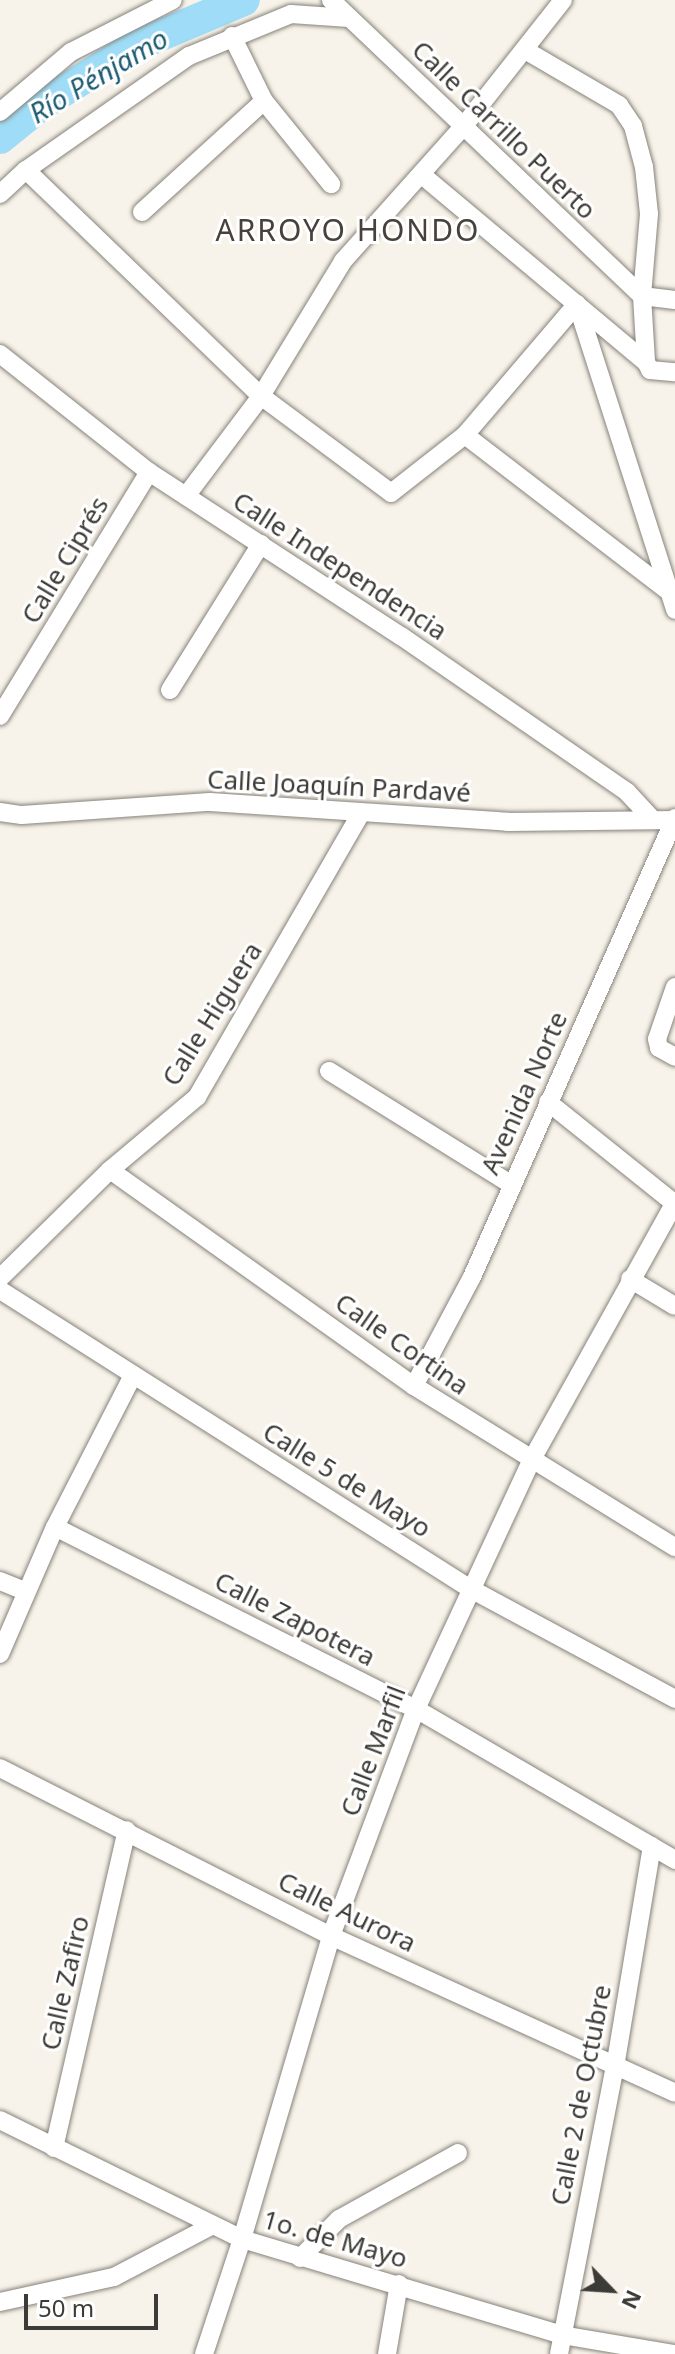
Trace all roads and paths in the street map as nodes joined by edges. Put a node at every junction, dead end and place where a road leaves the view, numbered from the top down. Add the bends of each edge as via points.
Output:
1 (173, 0) edge
2 (563, 0) edge
3 (333, 2) edge
4 (349, 18) junction
5 (232, 36) junction
6 (525, 50) junction
7 (264, 101) junction
8 (0, 112) edge
9 (462, 128) junction
10 (26, 170) junction
11 (422, 175) junction
12 (331, 184) dead end
13 (0, 194) edge
14 (142, 212) dead end
15 (642, 296) junction
16 (675, 300) edge
17 (577, 304) junction
18 (2, 362) edge
19 (648, 366) junction
20 (675, 372) edge
21 (261, 396) junction
22 (465, 435) junction
23 (149, 472) junction
24 (186, 496) junction
25 (261, 544) junction
26 (666, 589) junction
27 (675, 610) edge
28 (170, 690) dead end
29 (0, 716) edge
30 (0, 812) edge
31 (361, 813) junction
32 (652, 819) junction
33 (674, 819) edge
34 (675, 987) edge
35 (675, 1057) edge
36 (329, 1071) dead end
37 (548, 1102) junction
38 (110, 1170) junction
39 (512, 1185) junction
40 (675, 1203) edge
41 (0, 1278) edge
42 (630, 1279) junction
43 (0, 1290) edge
44 (675, 1306) edge
45 (133, 1375) junction
46 (414, 1386) junction
47 (531, 1461) junction
48 (55, 1527) junction
49 (675, 1547) edge
50 (0, 1581) edge
51 (469, 1588) junction
52 (25, 1591) junction
53 (0, 1654) edge
54 (675, 1699) edge
55 (416, 1709) junction
56 (0, 1768) edge
57 (127, 1830) junction
58 (652, 1846) junction
59 (675, 1860) edge
60 (331, 1936) junction
61 (615, 2067) junction
62 (675, 2093) edge
63 (0, 2120) edge
64 (54, 2148) junction
65 (458, 2153) dead end
66 (211, 2226) junction
67 (242, 2239) junction
68 (300, 2258) junction
69 (399, 2284) junction
70 (0, 2302) edge
71 (561, 2344) edge
72 (204, 2354) edge
73 (387, 2354) edge
74 (674, 2354) edge

1 - 8 street via 71,52
2 - 6 street
3 - 4 street, Calle Carrillo Puerto
4 - 5 street via 291,14
4 - 9 street, Calle Carrillo Puerto
5 - 7 street
5 - 10 street via 189,56
6 - 9 street
6 - 15 street via 619,105 633,126 649,214
7 - 12 street
7 - 14 street
9 - 11 street
9 - 15 street, Calle Carrillo Puerto
10 - 13 street
10 - 21 street
11 - 17 street
11 - 21 street via 343,261
15 - 16 street
15 - 19 street
17 - 19 street
17 - 22 street
17 - 26 street
18 - 23 street, Calle Independencia
19 - 20 street
21 - 22 street via 391,493
21 - 24 street
22 - 26 street
23 - 24 street, Calle Independencia
23 - 29 street, Calle Ciprés
24 - 25 street, Calle Independencia
25 - 28 street
25 - 32 street, Calle Independencia via 627,792
26 - 27 street
30 - 31 street, Calle Joaquín Pardavé via 22,815 210,802
31 - 32 street, Calle Joaquín Pardavé via 508,822
31 - 38 street, Calle Higuera via 197,1097
32 - 33 street, Calle Joaquín Pardavé
33 - 37 street, Avenida Norte
34 - 35 street via 657,1039 659,1048
36 - 39 street
37 - 39 street, Avenida Norte
37 - 40 street
38 - 41 street, Calle Higuera
38 - 46 street, Calle Cortina
39 - 46 street, Avenida Norte via 472,1277
40 - 42 street, Calle Marfil
42 - 44 street
42 - 47 street, Calle Marfil
43 - 45 street, Calle 5 de Mayo
45 - 48 street
45 - 51 street, Calle 5 de Mayo
46 - 47 street, Calle Cortina
47 - 49 street, Calle Cortina
47 - 51 street, Calle Marfil
48 - 52 street
48 - 55 street, Calle Zapotera
50 - 52 street
51 - 54 street, Calle 5 de Mayo
51 - 55 street, Calle Marfil
52 - 53 street
55 - 58 street, Calle Zapotera
55 - 60 street, Calle Marfil
56 - 57 street, Calle Aurora
57 - 60 street, Calle Aurora
57 - 64 street, Calle Zafiro
58 - 59 street, Calle Zapotera
58 - 61 street, Calle 2 de Octubre
60 - 61 street, Calle Aurora
60 - 67 street, Calle Marfil
61 - 62 street, Calle Aurora
61 - 71 street, Calle 2 de Octubre
63 - 64 street, 1o. de Mayo
64 - 66 street, 1o. de Mayo
65 - 68 street via 339,2219
66 - 67 street, 1o. de Mayo
66 - 70 street via 114,2277
67 - 68 street, 1o. de Mayo
67 - 72 street, Calle Marfil
68 - 69 street, 1o. de Mayo
69 - 71 street, 1o. de Mayo
69 - 73 street
71 - 74 street, 1o. de Mayo

